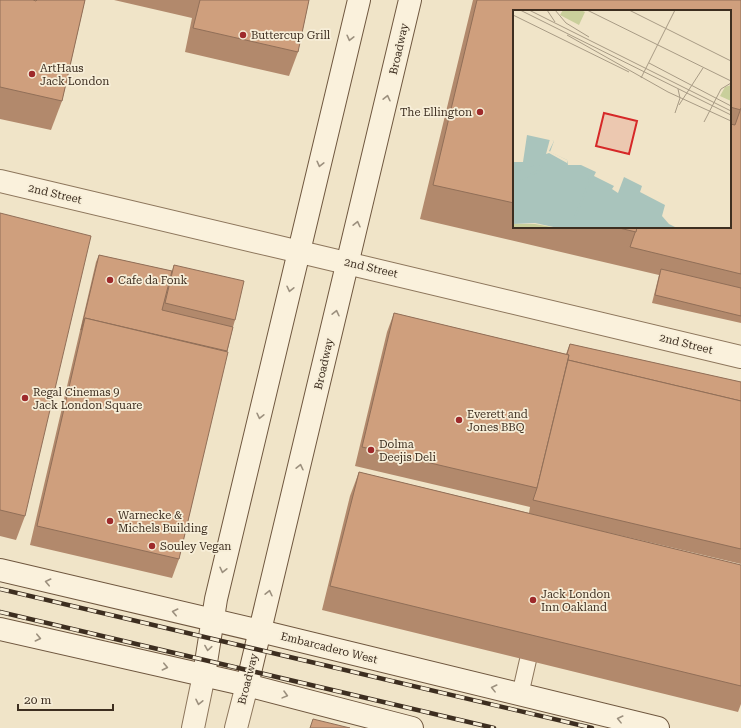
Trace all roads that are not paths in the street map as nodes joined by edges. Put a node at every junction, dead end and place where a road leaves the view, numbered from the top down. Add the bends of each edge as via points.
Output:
1 (359, 0) edge
2 (410, 0) edge
3 (0, 181) edge
4 (299, 252) junction
5 (348, 262) junction
6 (741, 357) edge
7 (0, 570) edge
8 (213, 620) junction
9 (0, 629) edge
10 (260, 631) junction
11 (528, 660) edge
12 (204, 675) junction
13 (248, 685) junction
14 (520, 695) junction
15 (193, 728) edge
16 (236, 728) edge
17 (412, 728) edge
18 (658, 728) edge

1 -> 4 street
5 -> 2 street, Broadway
3 - 4 street, 2nd Street
4 - 5 street, 2nd Street
4 -> 8 street
5 - 6 street, 2nd Street
10 -> 5 street, Broadway
8 -> 7 street, Embarcadero West
8 - 10 street, Embarcadero West
8 -> 12 street
9 -> 12 street
10 - 13 street, Broadway
14 -> 10 street, Embarcadero West
11 - 14 lane
12 - 13 street
12 -> 15 street
13 - 16 street, Broadway
13 -> 17 street
18 -> 14 street, Embarcadero West

